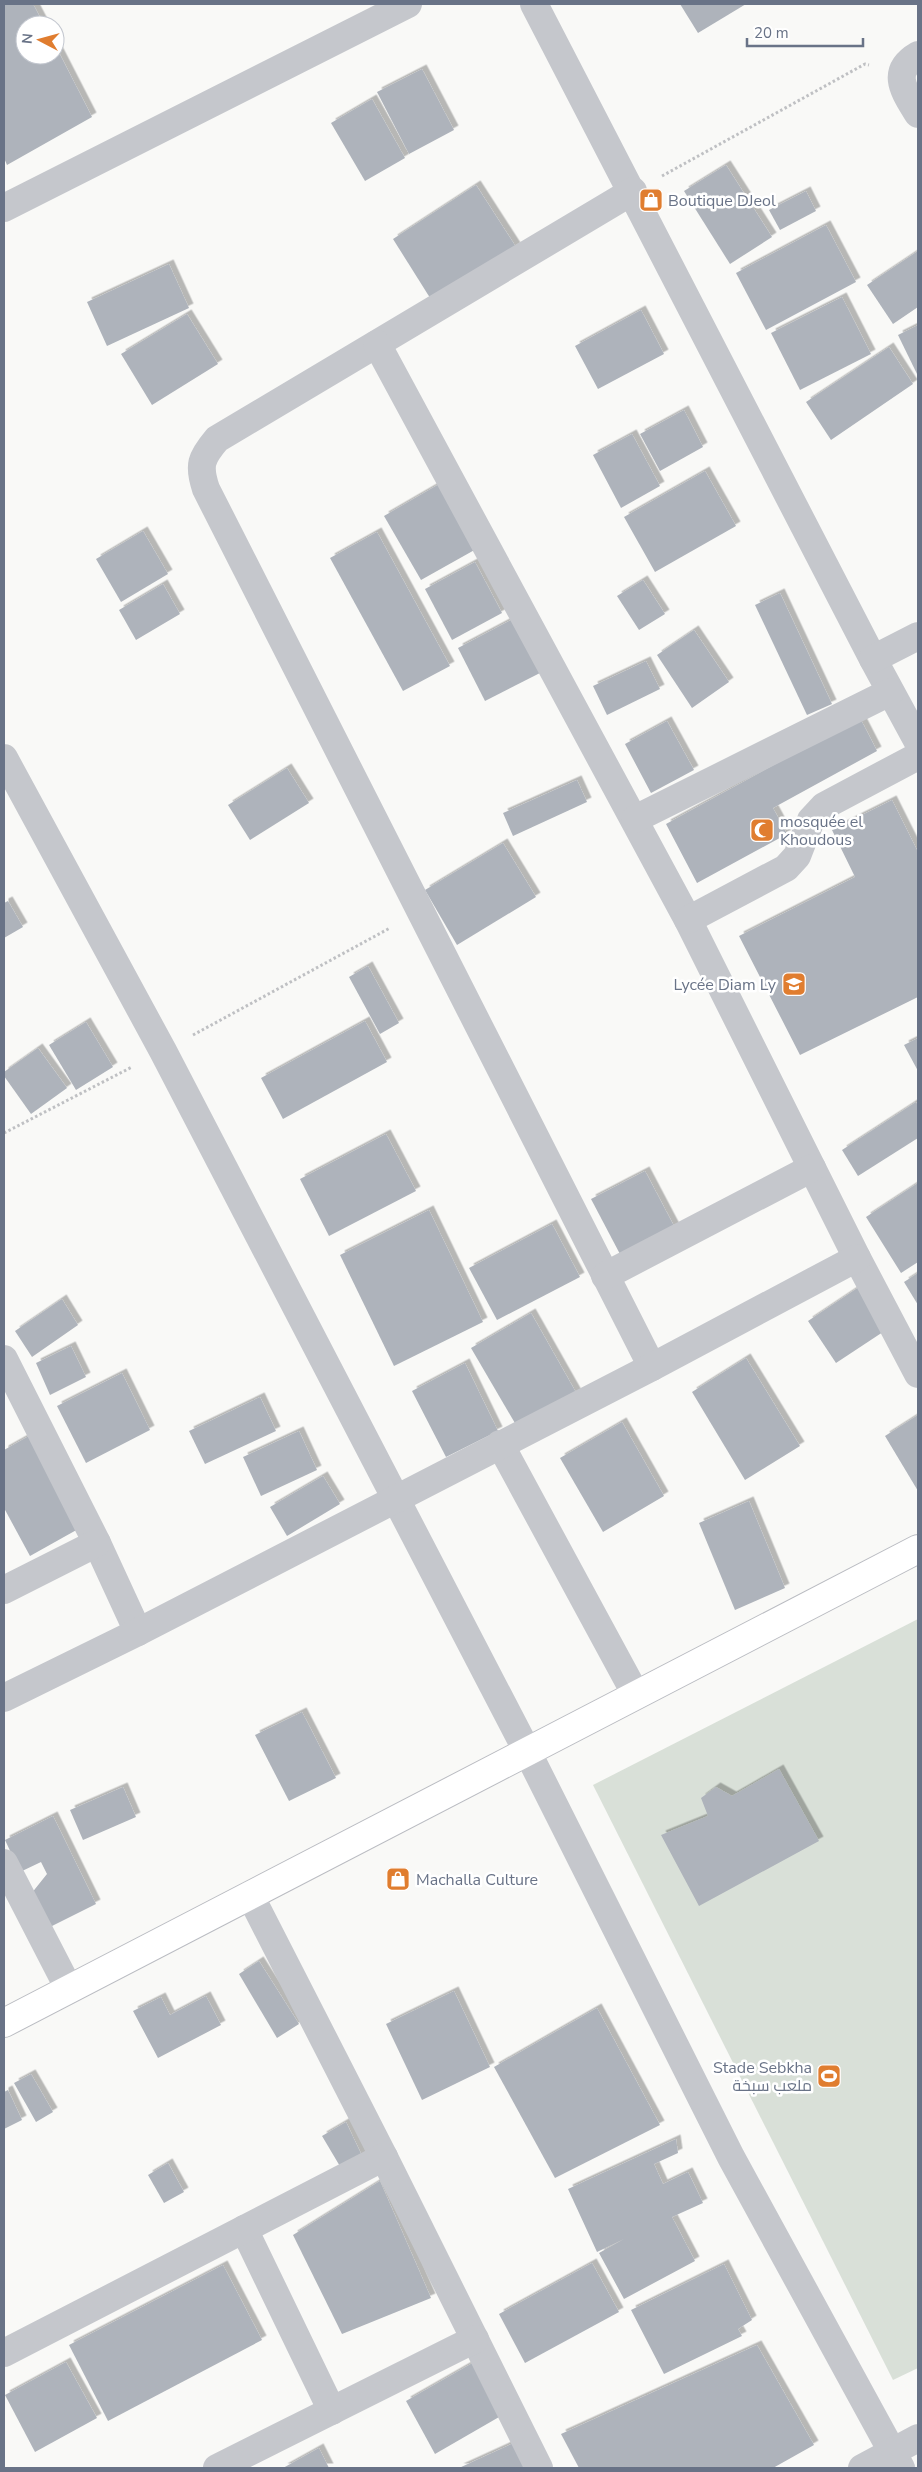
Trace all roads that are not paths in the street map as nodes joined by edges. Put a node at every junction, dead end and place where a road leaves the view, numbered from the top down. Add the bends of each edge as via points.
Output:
1 (408, 4) edge
2 (534, 4) edge
3 (910, 63) edge
4 (918, 114) edge
5 (633, 192) junction
6 (4, 208) edge
7 (376, 344) junction
8 (918, 636) edge
9 (873, 659) junction
10 (890, 692) junction
11 (918, 742) edge
12 (918, 756) edge
13 (4, 758) edge
14 (635, 819) junction
15 (688, 920) junction
16 (812, 1168) junction
17 (857, 1258) junction
18 (605, 1276) junction
19 (4, 1359) edge
20 (652, 1367) junction
21 (918, 1374) edge
22 (500, 1444) junction
23 (395, 1498) junction
24 (97, 1543) junction
25 (918, 1549) edge
26 (4, 1590) edge
27 (138, 1632) junction
28 (636, 1695) junction
29 (4, 1698) edge
30 (527, 1752) junction
31 (4, 1863) edge
32 (250, 1895) junction
33 (69, 1989) junction
34 (4, 2023) edge
35 (384, 2157) junction
36 (244, 2229) junction
37 (475, 2339) junction
38 (4, 2353) edge
39 (332, 2411) junction
40 (918, 2438) edge
41 (897, 2460) edge
42 (217, 2468) edge
43 (538, 2468) edge
44 (862, 2468) edge

1 - 6 street
2 - 5 street
3 - 4 street via 905,90
5 - 7 street
5 - 9 street
7 - 14 street
7 - 18 street via 217,439 201,464 206,489
8 - 9 street
9 - 10 street
10 - 11 street
10 - 14 street
12 - 15 street via 824,806 811,820 797,856 786,868
13 - 23 street via 163,1051
14 - 15 street
15 - 16 street
16 - 17 street
16 - 18 street
17 - 20 street
17 - 21 street
18 - 20 street
19 - 24 street
20 - 22 street
22 - 23 street
22 - 28 street
23 - 27 street
23 - 30 street
24 - 26 street
24 - 27 street
25 - 28 street
27 - 29 street
28 - 30 street
30 - 32 street
30 - 41 street via 731,2157
31 - 33 street
32 - 33 street
32 - 35 street
33 - 34 street
35 - 36 street
35 - 37 street
36 - 38 street
36 - 39 street
37 - 39 street
37 - 43 street
39 - 42 street
40 - 41 street
41 - 44 street

